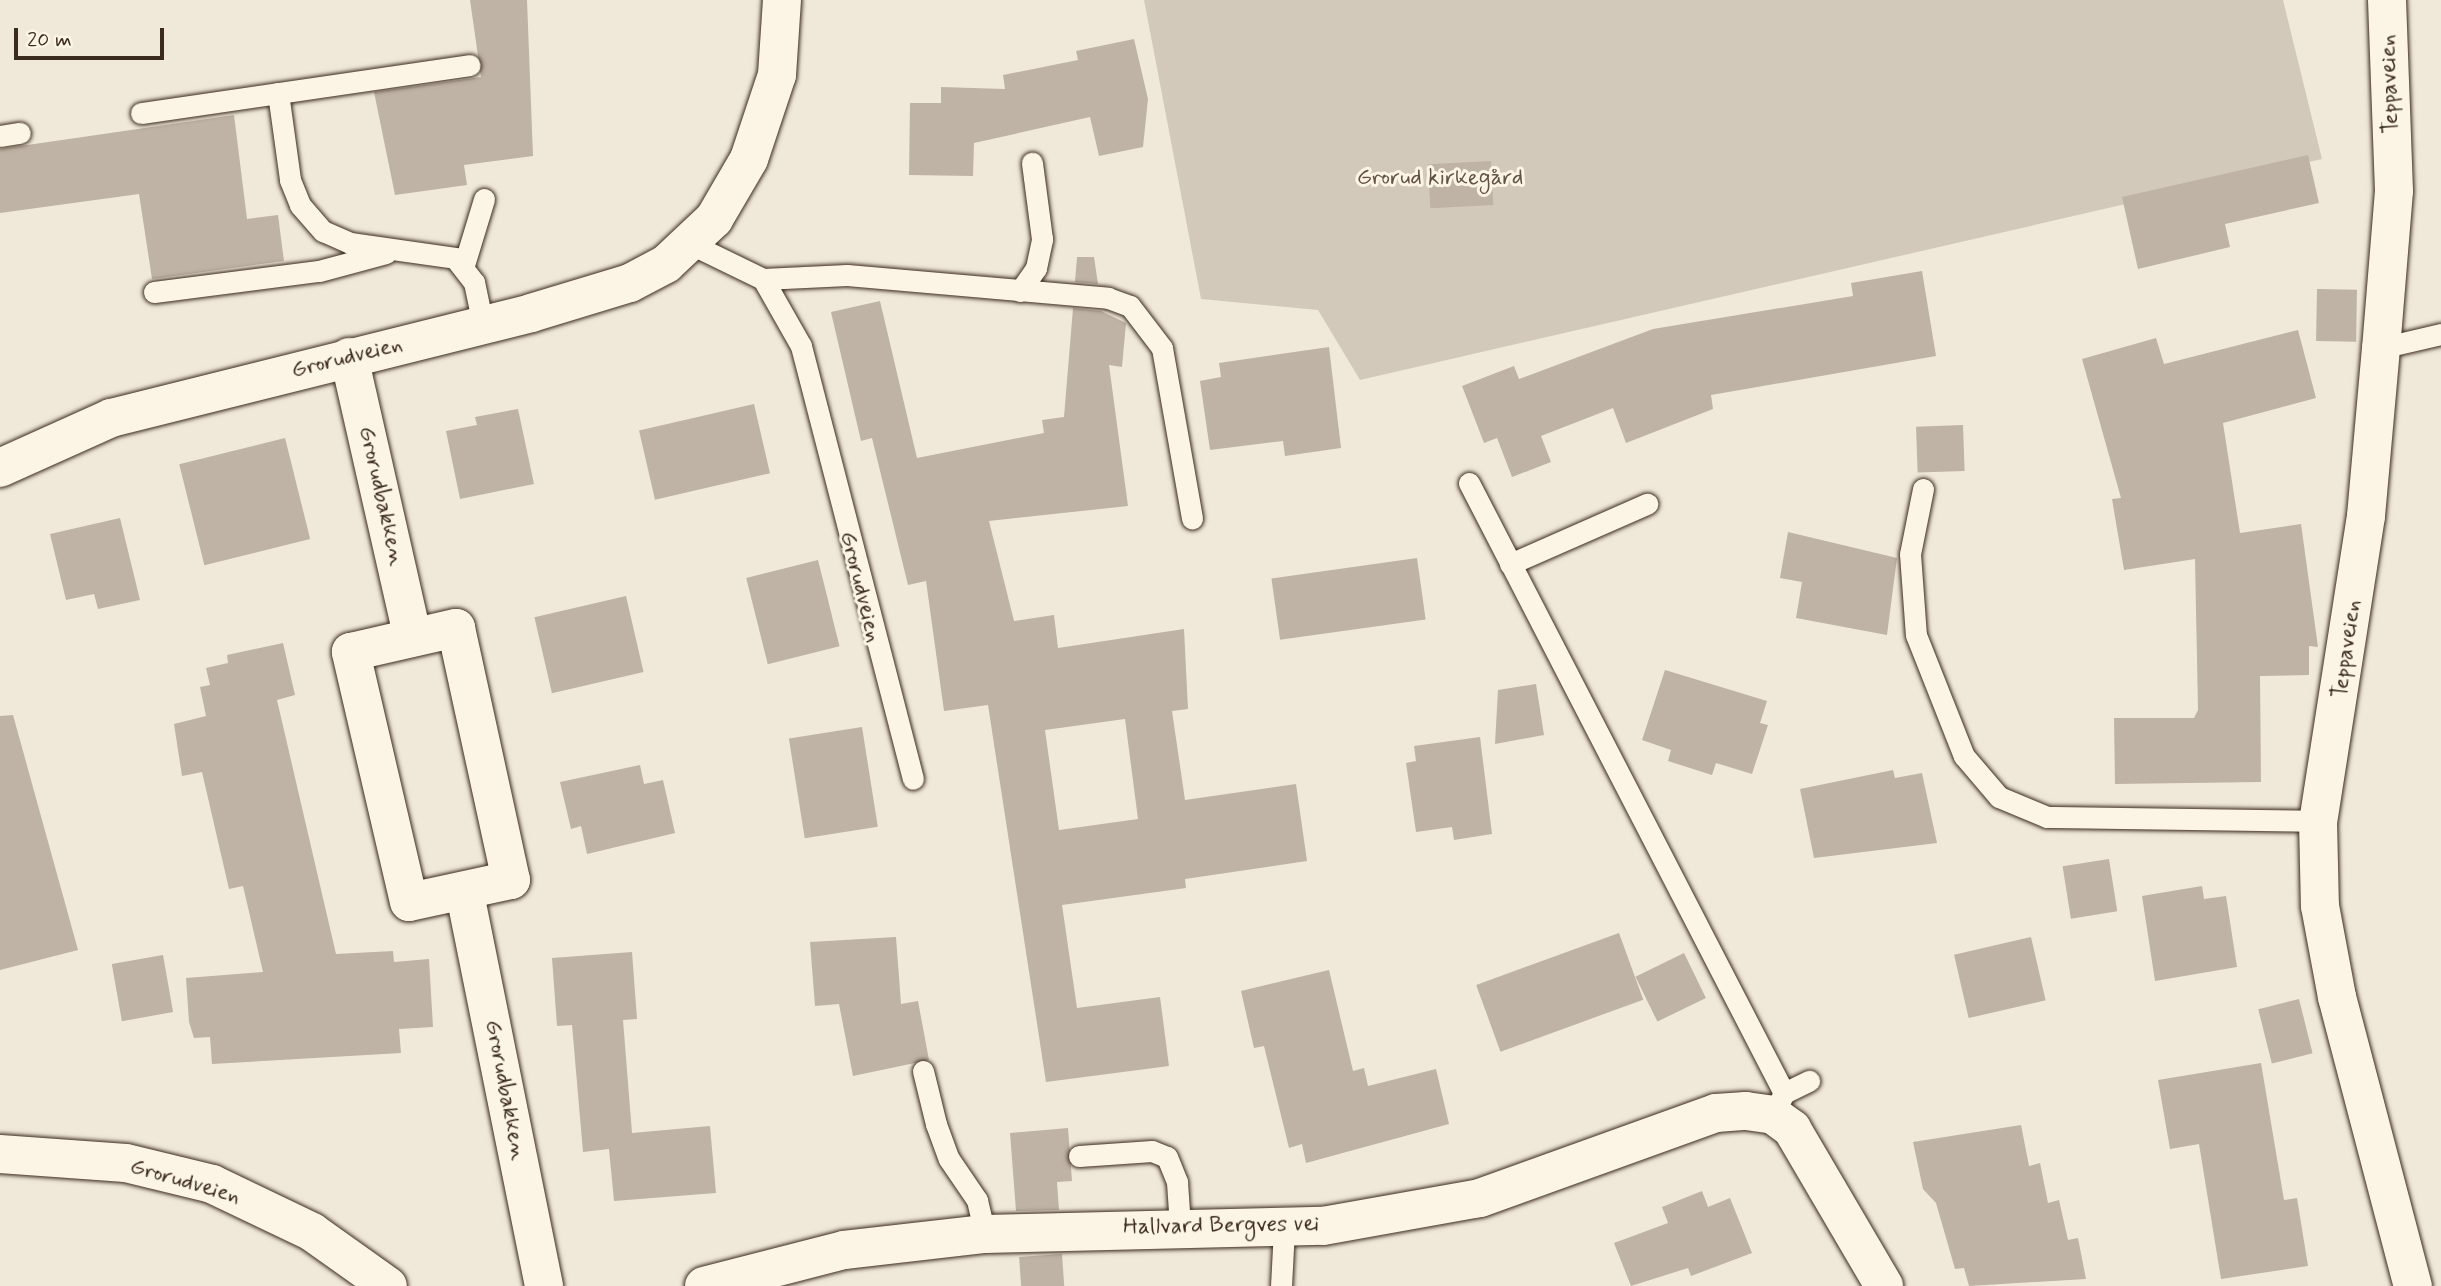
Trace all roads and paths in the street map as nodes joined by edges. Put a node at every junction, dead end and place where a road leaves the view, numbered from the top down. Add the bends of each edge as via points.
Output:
1 (782, 0) edge
2 (2387, 0) edge
3 (470, 65) dead end
4 (278, 93) junction
5 (141, 113) dead end
6 (1032, 163) dead end
7 (484, 199) dead end
8 (691, 244) junction
9 (392, 251) junction
10 (464, 265) junction
11 (763, 279) junction
12 (1020, 291) junction
13 (154, 292) dead end
14 (483, 325) junction
15 (2441, 334) edge
16 (2381, 348) junction
17 (349, 358) junction
18 (0, 468) edge
19 (1469, 483) dead end
20 (1923, 489) dead end
21 (1647, 504) dead end
22 (1192, 518) dead end
23 (1510, 564) junction
24 (412, 635) junction
25 (913, 779) dead end
26 (2318, 821) junction
27 (465, 894) junction
28 (923, 1071) dead end
29 (1808, 1081) dead end
30 (1779, 1104) junction
31 (0, 1154) edge
32 (1079, 1156) dead end
33 (1180, 1226) junction
34 (1284, 1228) junction
35 (985, 1234) junction
36 (388, 1286) edge
37 (544, 1286) edge
38 (704, 1286) edge
39 (1281, 1286) edge
40 (1884, 1286) edge
41 (2413, 1286) edge

1 - 8 street, Grorudveien via 777,75 764,122 734,188
2 - 16 street, Teppaveien via 2393,191
3 - 4 lane
4 - 5 lane
4 - 9 lane via 290,180 300,205 323,231
6 - 12 lane via 1042,239 1037,268
7 - 10 lane
8 - 11 lane
8 - 14 street, Grorudveien via 630,283
9 - 10 lane via 437,254
9 - 13 lane via 319,271
10 - 14 lane
11 - 12 lane via 847,275
11 - 25 lane, Grorudveien via 801,346
12 - 22 lane via 1108,298 1149,323 1162,348
14 - 17 street, Grorudveien
15 - 16 lane
16 - 26 street, Teppaveien via 2365,516
17 - 18 street, Grorudveien via 111,418
17 - 24 street, Grorudbakken
19 - 23 lane
20 - 26 lane via 1910,554 1916,635 1964,756 1998,797 2048,817
21 - 23 lane
23 - 30 lane
24 - 27 street via 456,628 511,880
24 - 27 street via 351,652 409,902
26 - 41 street, Teppaveien via 2320,906 2337,998
27 - 37 street, Grorudbakken
28 - 35 lane via 944,1148 977,1200
29 - 30 lane
30 - 34 street, Hallvard Bergves vei via 1716,1113 1480,1198
30 - 40 street via 1816,1161
31 - 36 street, Grorudveien via 126,1163 212,1184 313,1232
32 - 33 lane via 1152,1151 1167,1157 1177,1182
33 - 34 street, Hallvard Bergves vei
33 - 35 street, Hallvard Bergves vei
34 - 39 lane
35 - 38 street, Hallvard Bergves vei via 844,1250

